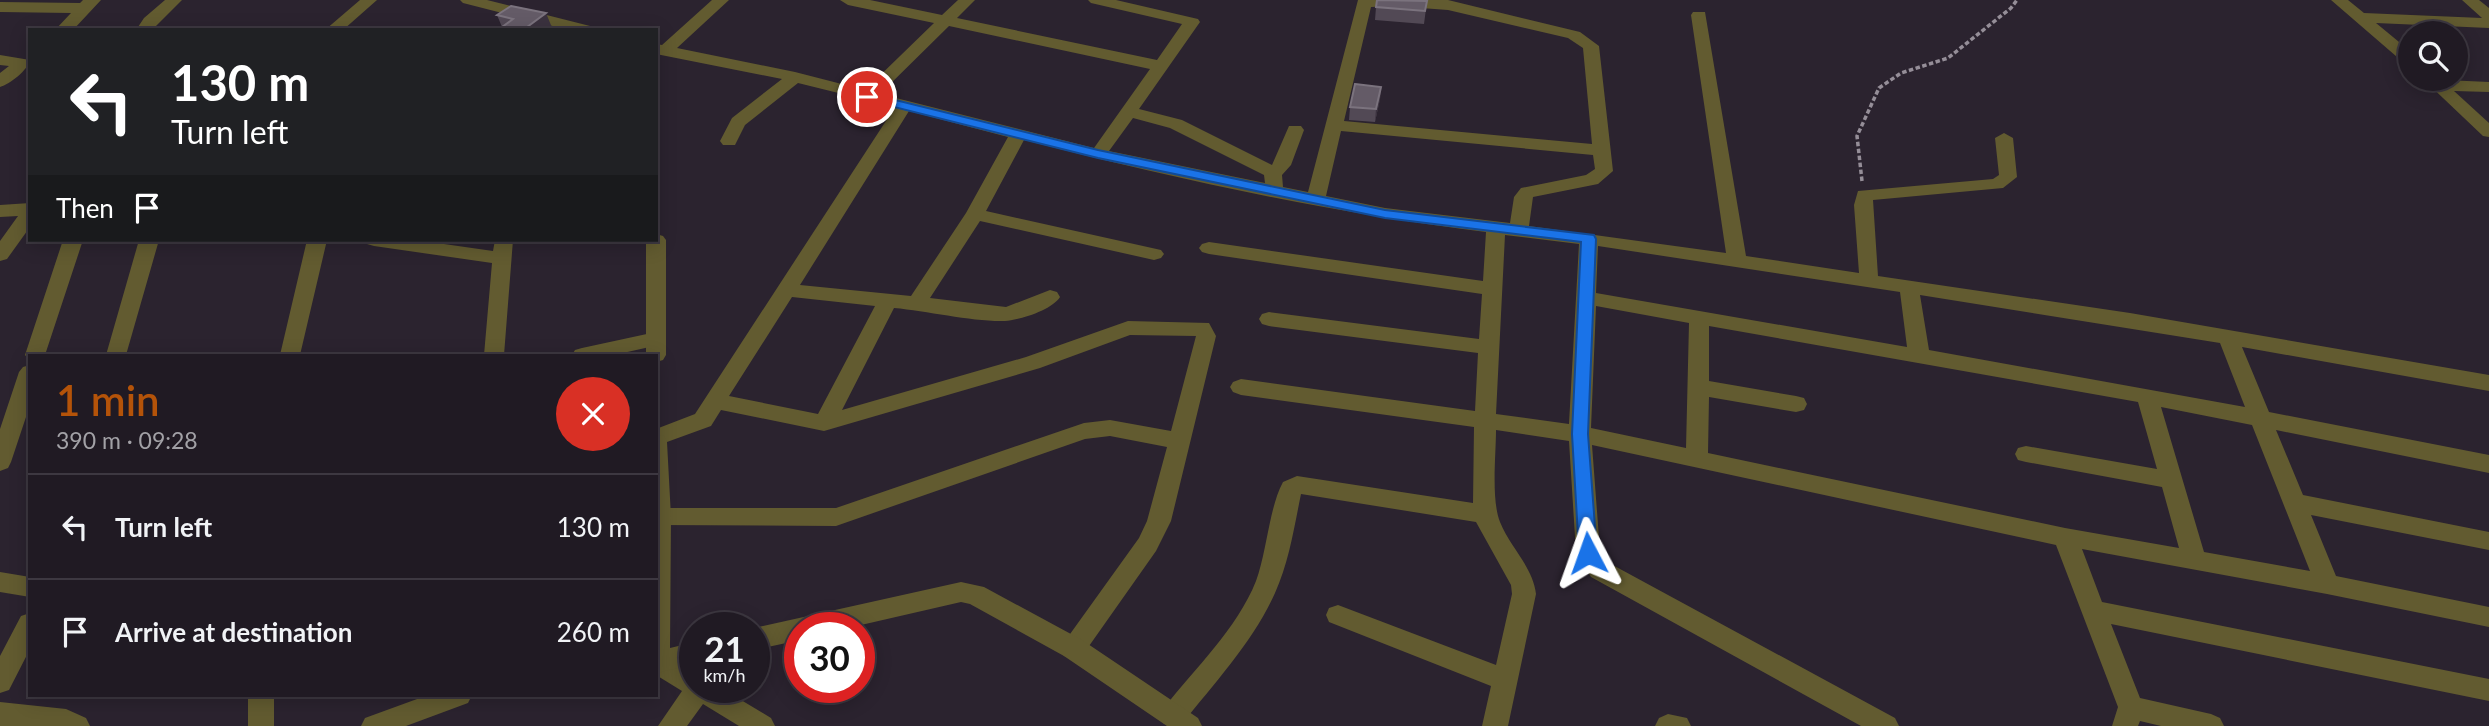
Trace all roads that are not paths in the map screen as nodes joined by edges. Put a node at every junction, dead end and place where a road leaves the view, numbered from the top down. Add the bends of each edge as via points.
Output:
1 (174, 0) edge
2 (369, 0) edge
3 (468, 0) edge
4 (540, 0) edge
5 (721, 0) edge
6 (848, 0) edge
7 (967, 0) edge
8 (1096, 0) edge
9 (2339, 0) edge
10 (2470, 0) edge
11 (87, 4) edge
12 (0, 6) edge
13 (525, 13) junction
14 (1699, 15) dead end
15 (2489, 16) edge
16 (2360, 18) junction
17 (945, 21) junction
18 (2489, 23) edge
19 (65, 28) edge
20 (145, 28) edge
21 (335, 28) edge
22 (510, 28) edge
23 (581, 28) edge
24 (661, 49) edge
25 (2398, 50) edge
26 (25, 58) edge
27 (0, 60) edge
28 (1161, 66) junction
29 (795, 77) junction
30 (0, 82) edge
31 (2468, 85) edge
32 (2489, 87) edge
33 (2444, 91) edge
34 (867, 97) junction
35 (904, 106) junction
36 (1129, 111) junction
37 (1335, 125) junction
38 (1295, 130) dead end
39 (2489, 132) edge
40 (1018, 135) junction
41 (2004, 138) dead end
42 (729, 141) dead end
43 (1602, 150) junction
44 (1098, 154) junction
45 (1273, 182) junction
46 (1316, 200) junction
47 (28, 208) edge
48 (0, 211) edge
49 (975, 214) junction
50 (1496, 228) junction
51 (1519, 230) junction
52 (1589, 239) junction
53 (72, 242) edge
54 (148, 242) edge
55 (317, 242) edge
56 (402, 242) edge
57 (656, 242) edge
58 (1209, 248) dead end
59 (502, 249) edge
60 (1154, 254) dead end
61 (0, 255) edge
62 (1737, 261) junction
63 (1869, 281) junction
64 (1909, 287) junction
65 (1492, 289) junction
66 (784, 290) junction
67 (1050, 297) dead end
68 (1586, 298) junction
69 (888, 300) junction
70 (916, 303) junction
71 (1699, 317) junction
72 (1269, 319) dead end
73 (2228, 338) junction
74 (656, 347) edge
75 (1489, 347) junction
76 (35, 354) edge
77 (116, 354) edge
78 (290, 354) edge
79 (494, 354) edge
80 (591, 354) edge
81 (1919, 356) junction
82 (28, 378) edge
83 (2489, 383) edge
84 (1241, 387) dead end
85 (1698, 387) junction
86 (2147, 396) junction
87 (715, 401) junction
88 (1796, 404) dead end
89 (2260, 418) junction
90 (1485, 420) junction
91 (824, 423) junction
92 (1580, 434) junction
93 (658, 439) edge
94 (1179, 441) junction
95 (2026, 454) dead end
96 (1697, 459) junction
97 (0, 462) edge
98 (2489, 464) edge
99 (2171, 480) junction
100 (658, 491) edge
101 (2295, 503) junction
102 (1486, 514) junction
103 (659, 517) junction
104 (2065, 537) junction
105 (2489, 541) edge
106 (2195, 561) junction
107 (658, 565) edge
108 (0, 582) edge
109 (2327, 584) junction
110 (28, 587) edge
111 (2093, 610) junction
112 (875, 612) edge
113 (1338, 615) dead end
114 (2489, 617) edge
115 (28, 627) edge
116 (1073, 648) junction
117 (679, 657) edge
118 (658, 662) edge
119 (658, 663) edge
120 (679, 676) edge
121 (1505, 680) junction
122 (0, 682) edge
123 (2489, 690) edge
124 (261, 697) edge
125 (454, 697) edge
126 (689, 703) edge
127 (721, 703) edge
128 (0, 714) edge
129 (2128, 717) edge
130 (1181, 721) edge
131 (748, 722) edge
132 (78, 726) edge
133 (261, 726) edge
134 (374, 726) edge
135 (671, 726) edge
136 (1495, 726) edge
137 (1668, 726) edge
138 (1678, 726) edge
139 (1886, 726) edge
140 (2211, 726) edge

1 - 20 street
2 - 21 street
3 - 13 street
4 - 13 street
5 - 24 street
6 - 17 street
7 - 17 street
8 - 28 street via 1191,20
9 - 16 street
10 - 15 street
11 - 12 street
11 - 19 street
13 - 22 street
13 - 23 street
14 - 62 street
16 - 18 street
16 - 25 street
17 - 28 street
17 - 34 street
24 - 29 street
26 - 27 street
26 - 30 street
28 - 36 street
29 - 34 street
29 - 42 street via 738,122
31 - 32 street
33 - 39 street
34 - 35 street
35 - 40 street
35 - 66 street
36 - 44 street
36 - 45 street via 1176,124
37 - 43 street
37 - 43 street via 1364,3 1448,5 1587,41
37 - 46 street
38 - 45 street
40 - 44 street
40 - 49 street
41 - 63 street via 2008,177 1997,184 1865,195
43 - 51 street via 1604,172 1598,178 1527,192
44 - 45 street
45 - 46 street
46 - 50 street
47 - 48 street
47 - 61 street
49 - 60 street
49 - 70 street
50 - 51 street
50 - 65 street
51 - 52 street
52 - 62 street
52 - 68 street
53 - 76 street
54 - 77 street
55 - 78 street
56 - 59 street
57 - 74 street
58 - 65 street
59 - 79 street
62 - 63 street
63 - 64 street
64 - 73 street
64 - 81 street
65 - 75 street
66 - 69 street
66 - 87 street
67 - 70 street via 1006,314
68 - 71 street
68 - 92 street
69 - 70 street
69 - 91 street
71 - 81 street
71 - 85 street
72 - 75 street
73 - 83 street
73 - 89 street
74 - 80 street
75 - 90 street
81 - 86 street
82 - 97 street
84 - 90 street
85 - 88 street
85 - 96 street
86 - 89 street
86 - 99 street
87 - 91 street
87 - 93 street via 698,424
89 - 98 street
89 - 101 street
90 - 92 street
90 - 102 street
91 - 94 street via 1033,363 1128,328 1198,327 1206,337
92 - 96 street
92 - 139 street via 1592,563
94 - 103 street via 1110,428 1084,431 836,517
94 - 116 street via 1159,521 1148,544
95 - 99 street
96 - 104 street
99 - 106 street
100 - 103 street
101 - 105 street
101 - 109 street
102 - 121 street via 1523,584
102 - 130 street via 1293,486 1263,594
103 - 107 street
104 - 106 street
104 - 111 street
106 - 109 street
108 - 110 street
109 - 114 street
111 - 123 street
111 - 129 street
112 - 116 street via 961,592 975,594
113 - 121 street
115 - 122 street
116 - 130 street
117 - 118 street
119 - 120 street
121 - 136 street
124 - 133 street
125 - 134 street
126 - 135 street
127 - 131 street
128 - 132 street
129 - 140 street
137 - 138 street

